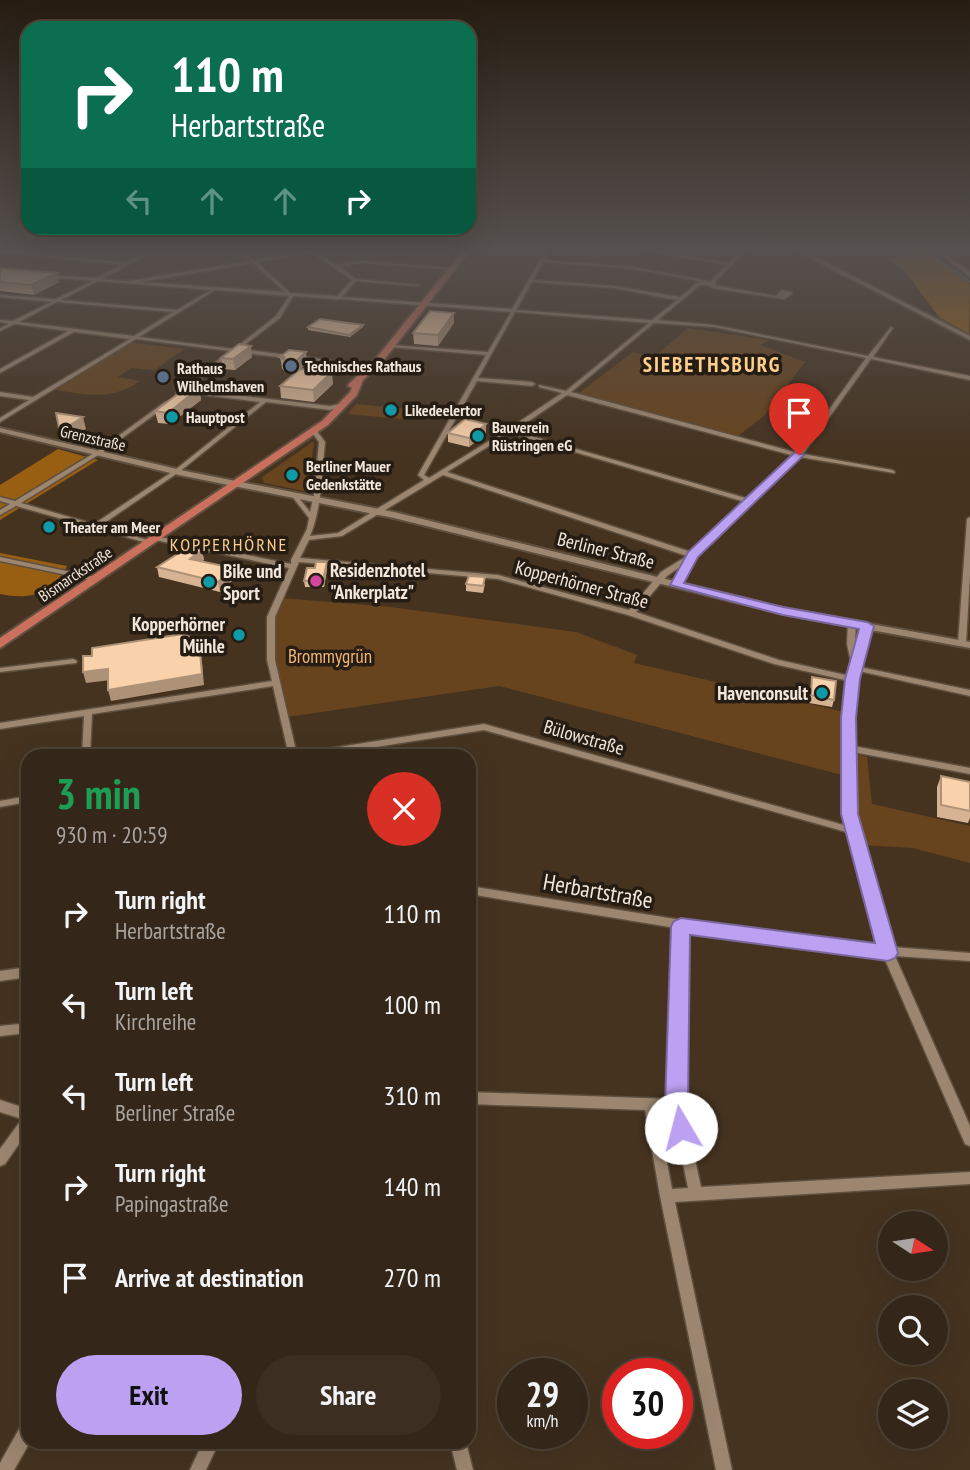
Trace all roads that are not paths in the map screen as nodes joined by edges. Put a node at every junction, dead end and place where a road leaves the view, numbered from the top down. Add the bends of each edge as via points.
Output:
1 (26, 317) edge
2 (169, 317) edge
3 (278, 317) edge
4 (410, 317) edge
5 (412, 317) edge
6 (511, 317) edge
7 (593, 317) edge
8 (660, 317) edge
9 (928, 317) edge
10 (0, 321) edge
11 (655, 321) junction
12 (14, 323) junction
13 (891, 328) dead end
14 (0, 330) edge
15 (73, 330) junction
16 (134, 337) junction
17 (970, 338) edge
18 (391, 346) junction
19 (234, 351) junction
20 (489, 354) junction
21 (868, 357) junction
22 (369, 369) junction
23 (0, 371) edge
24 (970, 378) edge
25 (474, 379) junction
26 (359, 381) junction
27 (533, 384) dead end
28 (541, 386) dead end
29 (181, 391) junction
30 (567, 393) junction
31 (0, 394) edge
32 (34, 399) junction
33 (264, 401) junction
34 (330, 412) junction
35 (0, 420) edge
36 (0, 430) edge
37 (509, 431) junction
38 (310, 433) junction
39 (96, 453) junction
40 (799, 455) junction
41 (178, 472) junction
42 (442, 472) junction
43 (891, 472) dead end
44 (428, 480) junction
45 (235, 484) junction
46 (295, 495) junction
47 (0, 499) edge
48 (316, 499) junction
49 (750, 501) junction
50 (14, 504) junction
51 (377, 511) junction
52 (0, 513) edge
53 (311, 517) junction
54 (970, 519) edge
55 (94, 527) junction
56 (306, 538) junction
57 (152, 540) junction
58 (968, 552) edge
59 (692, 555) junction
60 (0, 559) edge
61 (293, 563) junction
62 (95, 579) junction
63 (657, 581) junction
64 (676, 585) junction
65 (631, 613) junction
66 (852, 623) junction
67 (867, 626) junction
68 (0, 644) edge
69 (966, 644) edge
70 (73, 661) dead end
71 (856, 668) junction
72 (0, 670) edge
73 (853, 679) junction
74 (276, 683) junction
75 (970, 693) edge
76 (88, 712) junction
77 (0, 726) edge
78 (846, 748) junction
79 (86, 749) edge
80 (291, 749) edge
81 (345, 749) edge
82 (970, 771) edge
83 (21, 801) edge
84 (0, 804) edge
85 (854, 831) junction
86 (476, 891) edge
87 (681, 926) junction
88 (888, 953) junction
89 (970, 957) edge
90 (21, 973) edge
91 (0, 976) edge
92 (21, 1029) edge
93 (0, 1031) edge
94 (476, 1098) edge
95 (650, 1105) junction
96 (677, 1105) junction
97 (0, 1106) edge
98 (21, 1113) edge
99 (21, 1131) edge
100 (970, 1140) edge
101 (0, 1160) edge
102 (970, 1178) edge
103 (696, 1194) junction
104 (667, 1196) junction
105 (21, 1442) edge
106 (208, 1449) edge
107 (460, 1449) edge
108 (5, 1470) edge
109 (198, 1470) edge
110 (465, 1470) edge
111 (724, 1470) edge

1 - 12 street
2 - 16 street
3 - 19 street
4 - 22 main road, Bismarckstraße
5 - 18 main road, Bismarckstraße
6 - 20 street
7 - 11 street
8 - 11 street
9 - 17 street
10 - 12 street
11 - 21 street via 714,326
11 - 30 street
12 - 14 street
12 - 15 street
13 - 21 street
15 - 16 street
15 - 23 street
16 - 19 street
16 - 32 street
18 - 20 street
18 - 22 main road, Bismarckstraße
19 - 22 street
19 - 29 street
20 - 25 street
21 - 24 street
21 - 40 street
22 - 26 main road, Bismarckstraße
25 - 27 street
25 - 44 street via 421,475
26 - 34 main road, Bismarckstraße
26 - 34 main road, Bismarckstraße via 344,405
28 - 30 street
29 - 33 street
29 - 39 street
30 - 37 street
30 - 40 street
31 - 32 street
32 - 35 street
33 - 34 street
33 - 41 street
34 - 38 main road, Bismarckstraße
36 - 39 main road, Grenzstraße
37 - 42 street
37 - 49 street
38 - 45 main road, Bismarckstraße
38 - 48 street via 321,442
39 - 41 main road, Grenzstraße
39 - 50 street
40 - 43 street
40 - 49 street
41 - 45 main road, Grenzstraße
41 - 55 street
42 - 44 street
42 - 59 street
44 - 51 street
45 - 46 main road, Grenzstraße
45 - 57 main road, Bismarckstraße
46 - 48 main road
46 - 53 street
47 - 50 street, Kopperhörner Straße
48 - 51 main road, Berliner Straße
48 - 53 street
49 - 59 street
50 - 52 street
50 - 55 street, Kopperhörner Straße
51 - 56 street via 340,535
51 - 63 main road, Berliner Straße
53 - 56 street
54 - 58 street
55 - 57 street, Kopperhörner Straße
56 - 61 street
57 - 61 street, Kopperhörner Straße
57 - 62 main road, Bismarckstraße
58 - 69 street
59 - 63 street
59 - 64 street
60 - 62 street
61 - 65 street, Kopperhörner Straße via 498,578
61 - 74 street via 271,617
62 - 68 main road, Bismarckstraße
63 - 64 main road, Berliner Straße
63 - 65 street
64 - 66 main road, Berliner Straße
65 - 73 street, Kopperhörner Straße via 777,662
66 - 67 main road, Berliner Straße
66 - 71 street
67 - 69 main road, Berliner Straße
67 - 71 street
70 - 72 street
71 - 73 street
71 - 75 street
73 - 78 street
74 - 76 street
74 - 80 street
76 - 77 street
76 - 79 street
78 - 82 street
78 - 85 street
81 - 85 street, Bülowstraße via 484,727
83 - 84 street
85 - 88 street
86 - 87 street, Herbartstraße
87 - 88 street, Herbartstraße
87 - 96 street
88 - 89 street, Herbartstraße
88 - 100 street
90 - 91 street
92 - 93 street
94 - 95 street
95 - 96 street
95 - 104 street
96 - 103 street
97 - 98 street
99 - 101 street
102 - 103 street
103 - 104 street
104 - 111 street
105 - 108 street
106 - 109 street
107 - 110 street

